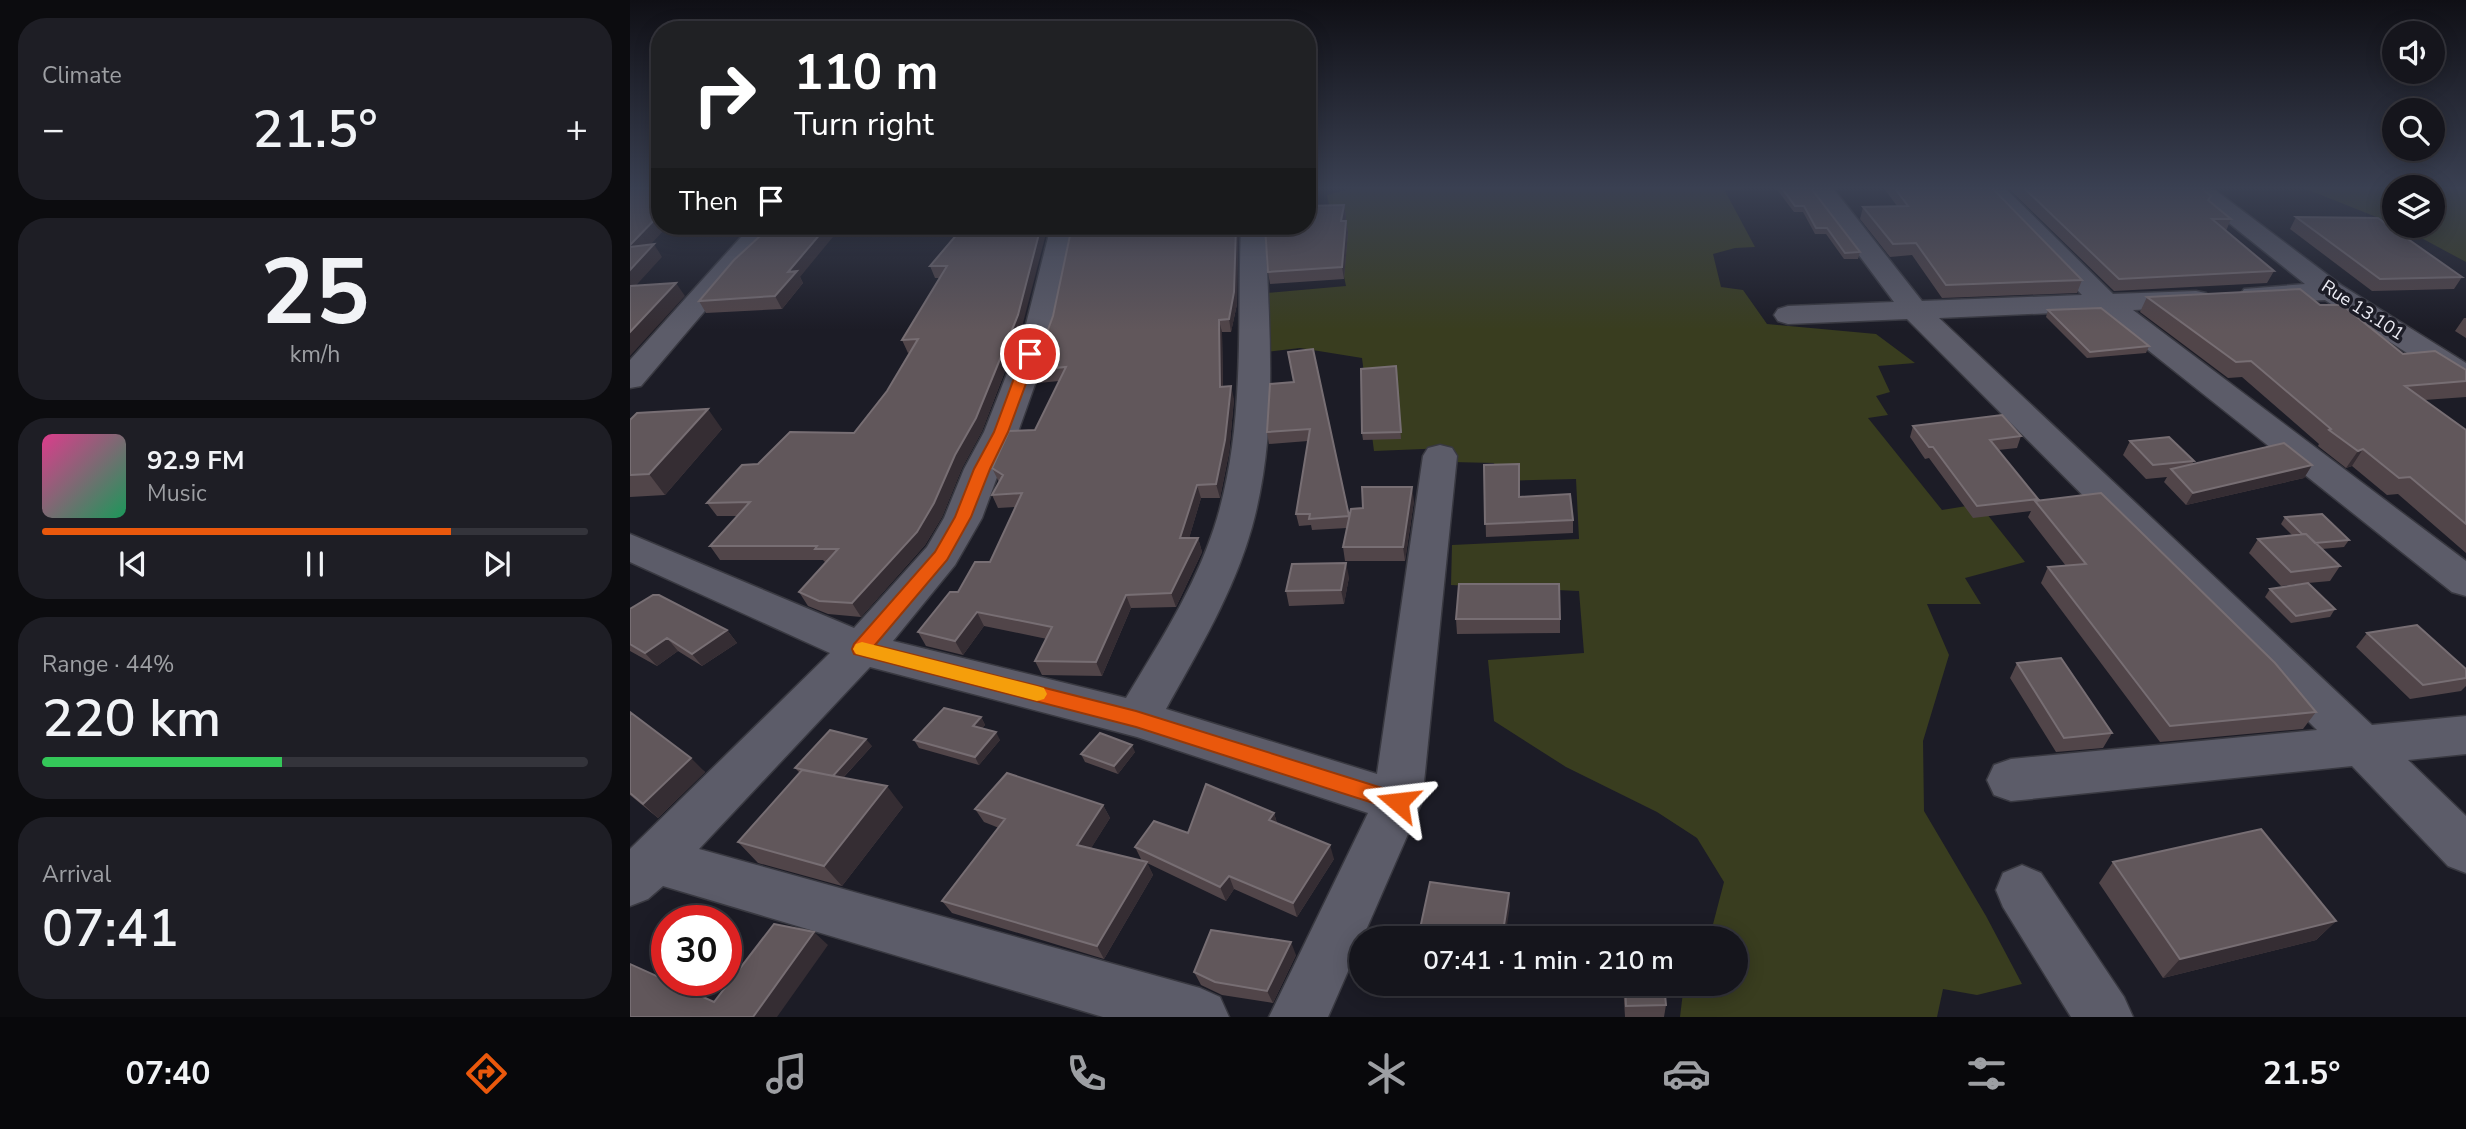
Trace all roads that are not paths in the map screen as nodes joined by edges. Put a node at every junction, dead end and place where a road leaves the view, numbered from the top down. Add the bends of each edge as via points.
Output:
1 (1856, 234) edge
2 (2038, 234) edge
3 (2258, 234) edge
4 (1061, 235) edge
5 (1253, 235) edge
6 (751, 240) edge
7 (2331, 291) junction
8 (2106, 303) junction
9 (1914, 310) junction
10 (1788, 315) dead end
11 (2466, 377) edge
12 (630, 379) edge
13 (1440, 456) dead end
14 (630, 547) edge
15 (2466, 582) edge
16 (861, 649) junction
17 (1136, 719) junction
18 (2466, 735) edge
19 (2362, 745) junction
20 (2011, 780) dead end
21 (1398, 802) junction
22 (2466, 850) edge
23 (643, 871) edge
24 (2022, 890) dead end
25 (1200, 1017) edge
26 (1298, 1017) edge
27 (2104, 1017) edge

1 - 9 street
2 - 8 street
3 - 7 street, Rue 13.101
4 - 16 street via 1040,328 963,517 941,556
5 - 17 street via 1255,400 1247,468 1219,567
6 - 12 street
7 - 8 street
7 - 11 street, Rue 13.101
8 - 9 street
8 - 15 street
9 - 10 street
9 - 19 street
13 - 21 street
14 - 16 street
16 - 17 street
16 - 23 street
17 - 21 street
18 - 19 street
19 - 20 street
19 - 22 street
21 - 26 street
23 - 25 street
24 - 27 street

